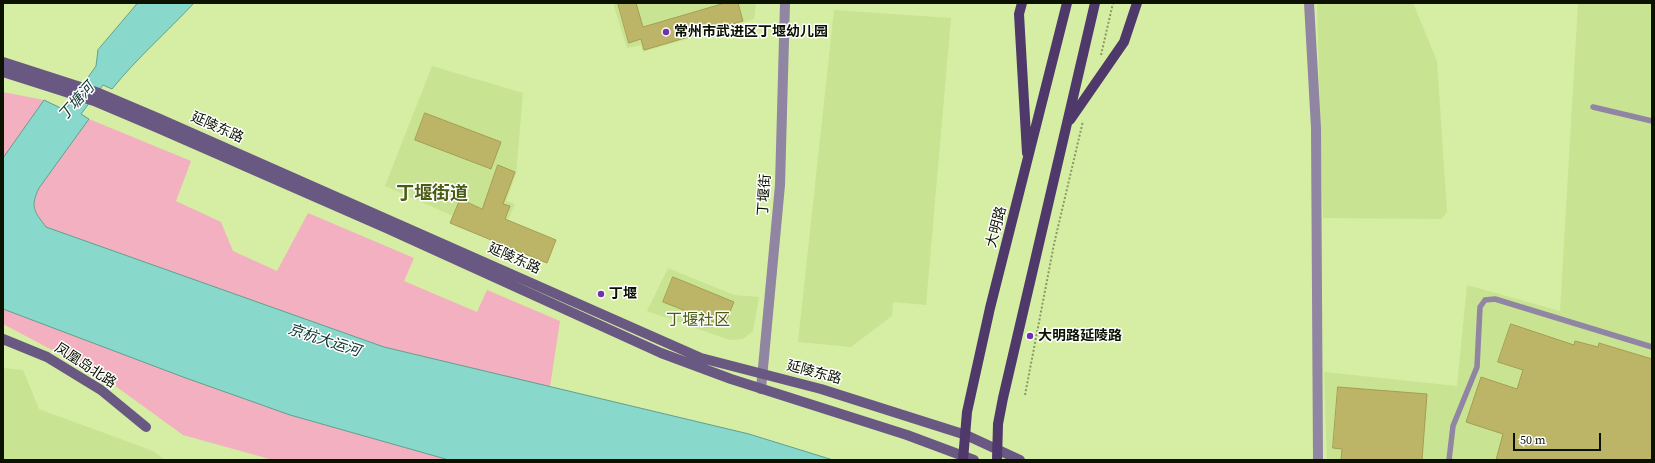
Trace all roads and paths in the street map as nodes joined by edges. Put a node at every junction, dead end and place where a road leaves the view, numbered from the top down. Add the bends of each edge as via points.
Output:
1 (785, 3) edge
2 (1022, 3) edge
3 (1068, 3) edge
4 (1095, 3) edge
5 (1113, 3) edge
6 (1138, 3) edge
7 (1309, 3) edge
8 (1100, 61) dead end
9 (3, 62) edge
10 (3, 72) edge
11 (74, 90) junction
12 (96, 97) junction
13 (1593, 107) dead end
14 (1084, 118) dead end
15 (1652, 121) edge
16 (1066, 125) junction
17 (1028, 164) junction
18 (3, 338) edge
19 (1652, 347) edge
20 (762, 374) junction
21 (762, 389) junction
22 (1025, 395) dead end
23 (146, 427) dead end
24 (966, 435) junction
25 (997, 448) junction
26 (967, 459) edge
27 (997, 460) edge
28 (1020, 460) edge
29 (1318, 460) edge
30 (1449, 460) edge

1 - 20 street, 丁堰街 via 780,184
2 - 17 main road via 1019,14
3 - 17 main road, 大明路
4 - 16 main road
5 - 8 path
6 - 16 main road via 1124,42
7 - 29 street via 1316,128
9 - 11 main road, 延陵东路
10 - 11 main road, 延陵东路
11 - 12 main road, 延陵东路
12 - 20 main road, 延陵东路 via 373,212 701,358
12 - 21 main road, 延陵东路 via 661,353
13 - 15 lane
14 - 22 path via 1054,244
16 - 25 main road via 1003,398
17 - 24 main road, 大明路 via 990,308 967,412
18 - 23 main road, 凤凰岛北路 via 47,357 101,390
19 - 30 lane via 1495,299 1485,300 1480,307 1477,366 1452,426
20 - 21 street, 丁堰街
20 - 24 main road, 延陵东路 via 821,389
21 - 26 main road, 延陵东路 via 907,435
24 - 25 main road, 延陵东路
24 - 26 main road, 大明路
25 - 27 main road
25 - 28 main road, 延陵东路

